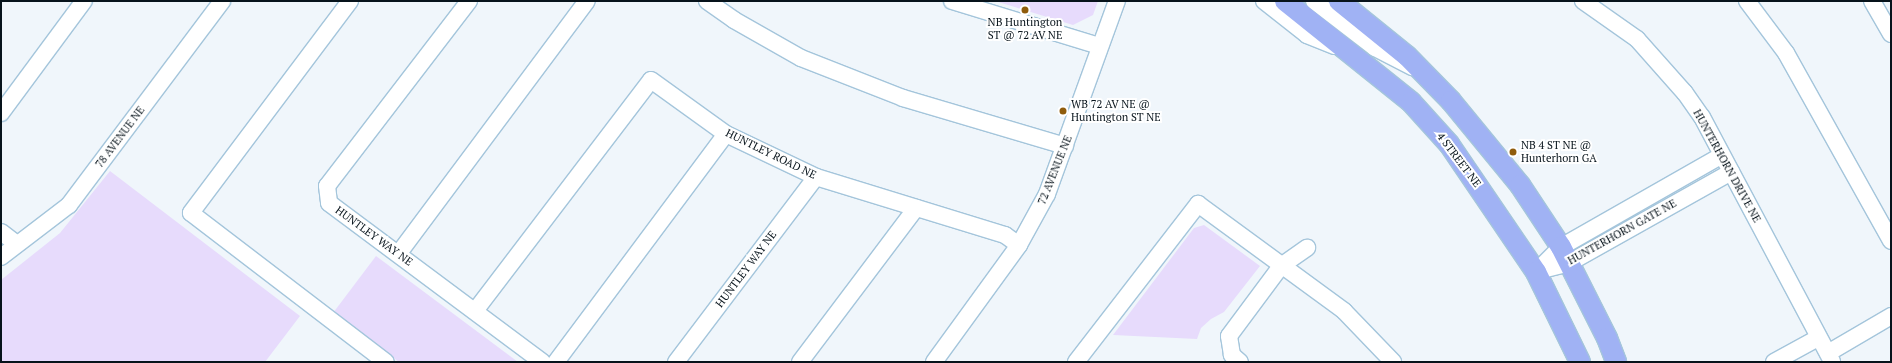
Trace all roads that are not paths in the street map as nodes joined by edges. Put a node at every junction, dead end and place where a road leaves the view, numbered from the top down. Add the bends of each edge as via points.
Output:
1 (84, 1) edge
2 (222, 1) edge
3 (350, 1) edge
4 (468, 1) edge
5 (587, 1) edge
6 (708, 1) edge
7 (952, 1) edge
8 (1116, 1) edge
9 (1264, 1) edge
10 (1285, 1) edge
11 (1314, 1) edge
12 (1339, 1) edge
13 (1350, 1) edge
14 (1583, 1) edge
15 (1747, 1) edge
16 (1872, 1) edge
17 (1379, 32) junction
18 (1891, 34) edge
19 (1099, 46) junction
20 (1350, 52) junction
21 (1419, 70) junction
22 (1, 113) edge
23 (726, 134) junction
24 (1065, 146) junction
25 (1722, 155) junction
26 (1731, 172) junction
27 (816, 177) junction
28 (916, 208) junction
29 (1, 232) edge
30 (1891, 241) edge
31 (17, 244) junction
32 (1019, 245) junction
33 (1307, 248) dead end
34 (399, 253) junction
35 (1565, 255) junction
36 (1, 256) edge
37 (1281, 266) junction
38 (1536, 272) junction
39 (475, 311) junction
40 (1891, 316) edge
41 (1818, 338) junction
42 (1830, 358) edge
43 (386, 362) edge
44 (542, 362) edge
45 (556, 362) edge
46 (676, 362) edge
47 (800, 362) edge
48 (934, 362) edge
49 (1076, 362) edge
50 (1240, 362) edge
51 (1393, 362) edge
52 (1580, 362) edge
53 (1616, 362) edge
54 (1774, 362) edge

1 - 22 street
2 - 31 street, 78 AVENUE NE via 69,205
3 - 43 street via 190,213
4 - 34 street, HUNTLEY WAY NE via 327,186 329,203
5 - 34 street
6 - 24 street via 734,20 801,58 903,98
7 - 19 street
8 - 19 street, 72 AVENUE NE
9 - 20 street via 1307,35
10 - 20 main road, 4 STREET NE
11 - 21 street via 1375,48
12 - 17 main road
13 - 17 main road
14 - 25 street, HUNTERHORN DRIVE NE via 1637,39 1685,93 1702,117
15 - 30 street via 1786,53
16 - 18 street
17 - 21 main road
19 - 24 street, 72 AVENUE NE
20 - 38 main road, 4 STREET NE via 1411,102 1449,144
21 - 35 main road via 1488,144 1520,185
23 - 27 street, HUNTLEY ROAD NE
23 - 39 street, HUNTLEY ROAD NE via 651,80
23 - 45 street
24 - 32 street, 72 AVENUE NE via 1047,194
25 - 26 street, HUNTERHORN DRIVE NE
25 - 35 street, HUNTERHORN GATE NE
26 - 35 street, HUNTERHORN GATE NE
26 - 41 street, HUNTERHORN DRIVE NE
27 - 28 street, HUNTLEY ROAD NE
27 - 46 street, HUNTLEY WAY NE
28 - 32 street, HUNTLEY ROAD NE via 1005,235
28 - 47 street
29 - 31 street
31 - 36 street, 78 AVENUE NE
32 - 48 street, 72 AVENUE NE
33 - 37 street
34 - 39 street, HUNTLEY WAY NE
35 - 38 street, HUNTERHORN GATE NE
35 - 53 main road via 1607,338
37 - 49 street via 1198,204
37 - 50 street via 1228,336 1232,355
37 - 51 street via 1344,311
38 - 52 main road, 4 STREET NE
39 - 44 street, HUNTLEY WAY NE
40 - 42 street
41 - 42 street, HUNTERHORN DRIVE NE
41 - 54 street

